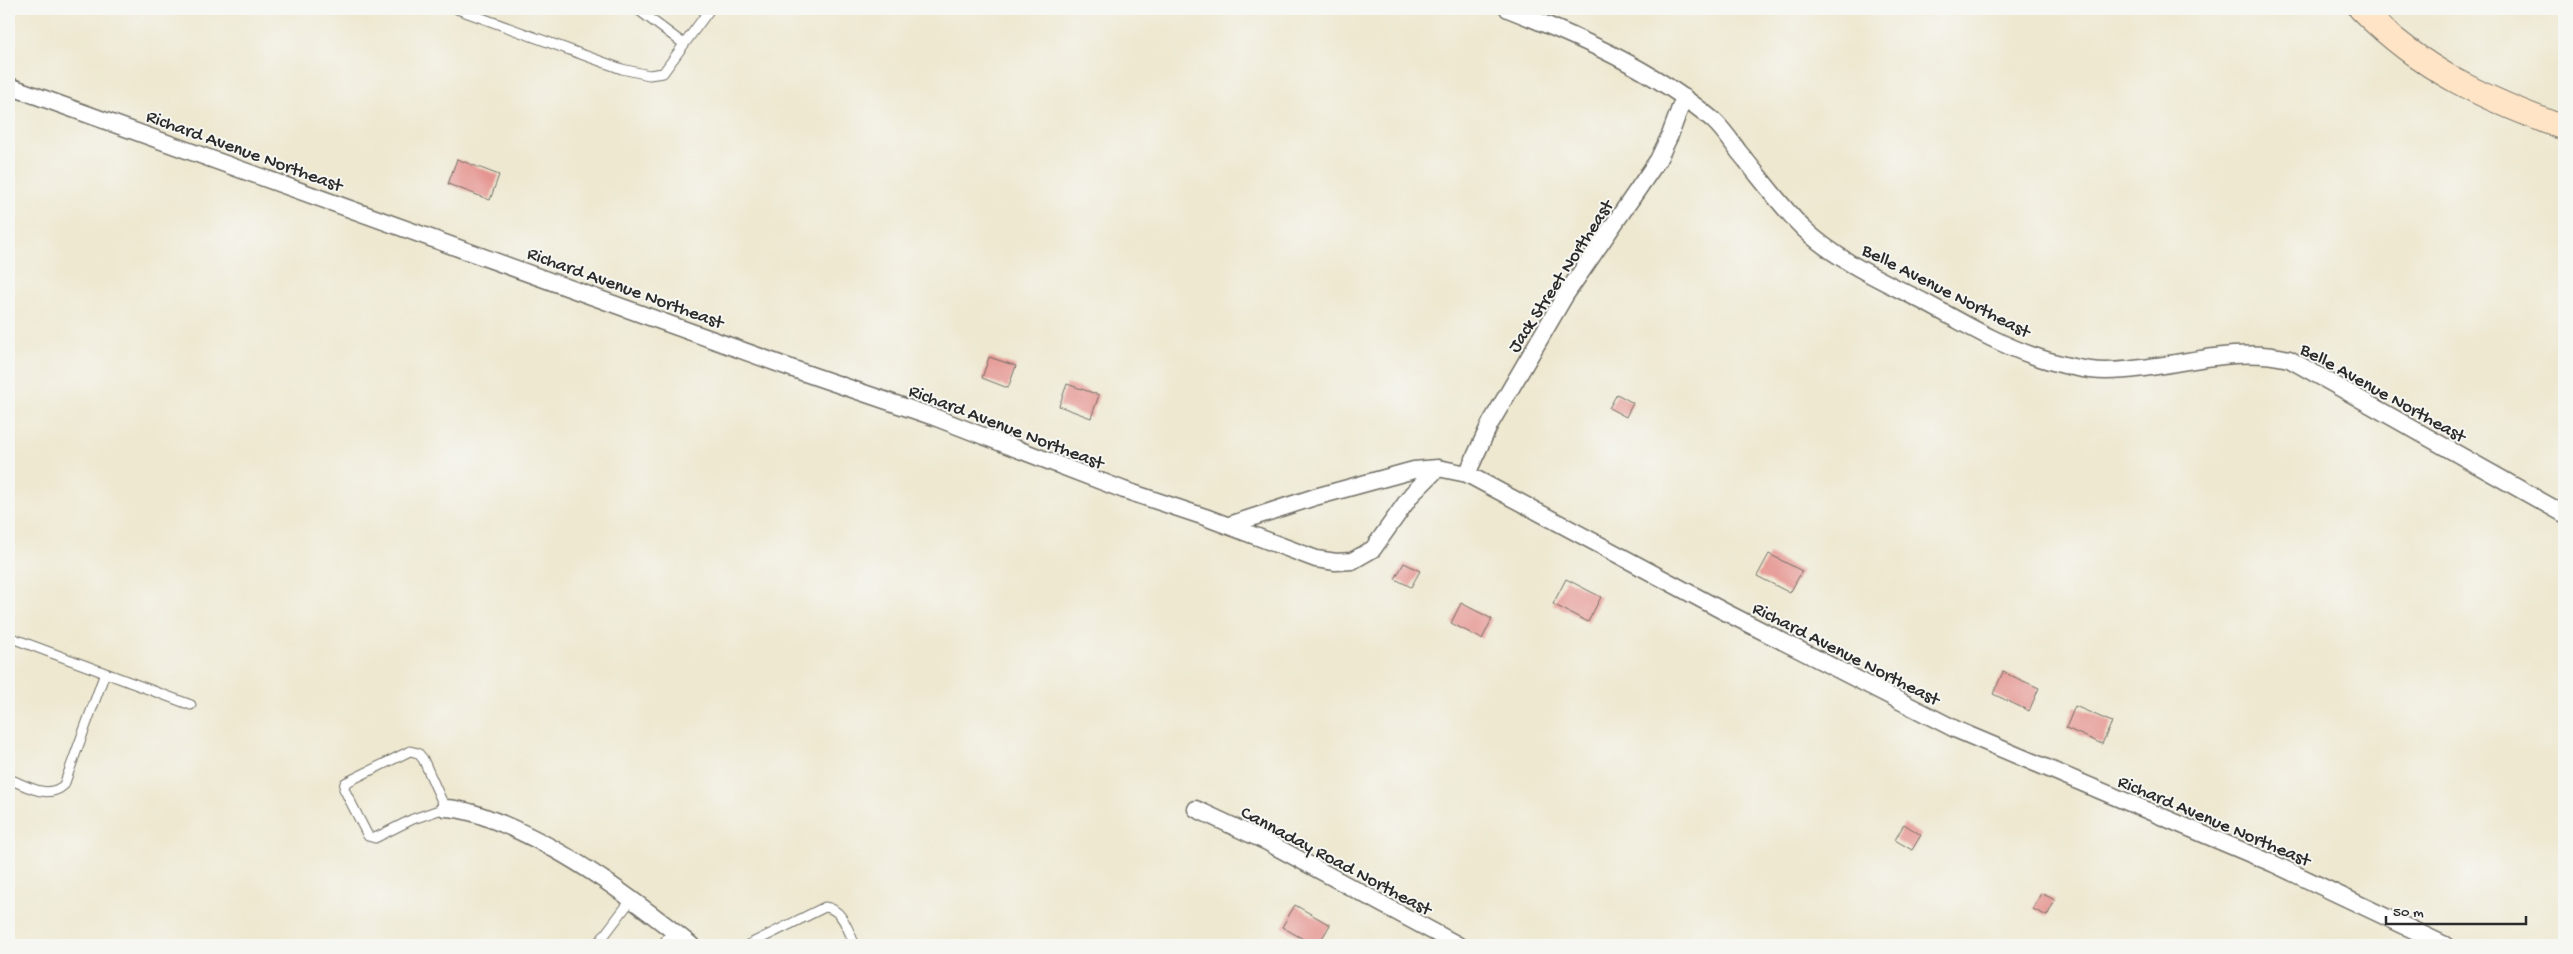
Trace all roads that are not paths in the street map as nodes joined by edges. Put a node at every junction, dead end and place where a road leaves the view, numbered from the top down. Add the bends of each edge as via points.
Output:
1 (457, 9) edge
2 (637, 9) edge
3 (710, 9) edge
4 (1508, 9) edge
5 (2361, 9) edge
6 (684, 44) junction
7 (9, 86) edge
8 (1684, 97) junction
9 (2564, 128) edge
10 (1438, 468) junction
11 (1467, 474) junction
12 (2564, 514) edge
13 (1229, 525) junction
14 (9, 636) edge
15 (105, 673) junction
16 (191, 705) dead end
17 (9, 779) edge
18 (445, 808) junction
19 (1196, 809) dead end
20 (632, 900) junction
21 (673, 931) junction
22 (597, 945) edge
23 (662, 945) edge
24 (692, 945) edge
25 (748, 945) edge
26 (855, 945) edge
27 (1458, 945) edge
28 (2445, 945) edge

1 - 6 lane via 622,69 649,75 663,73
2 - 6 lane
3 - 6 lane
4 - 8 street, Belle Avenue Northeast via 1632,64
5 - 9 street via 2412,54 2444,76 2479,94
7 - 13 street, Richard Avenue Northeast via 934,418 1124,490
8 - 11 street, Jack Street Northeast via 1658,160 1566,294 1490,424
8 - 12 street, Belle Avenue Northeast via 1716,122 1779,201 1832,252 1993,339 2030,355 2104,371 2244,353 2289,359
10 - 11 street, Richard Avenue Northeast
10 - 13 street, Richard Avenue Northeast via 1414,470
10 - 13 street, Richard Avenue Northeast via 1412,494 1373,549 1352,561 1316,559
11 - 28 street, Richard Avenue Northeast via 1725,612 1957,730 2283,868
14 - 15 lane
15 - 16 lane
15 - 17 lane via 64,785 58,791 46,793
18 - 18 lane via 374,838 368,836 344,789 345,783 410,751 423,759
18 - 20 street via 460,808 523,833 568,857
19 - 27 street, Cannaday Road Northeast via 1267,842
20 - 21 street
20 - 22 lane
21 - 23 lane
21 - 24 street
25 - 26 lane via 825,907 839,913

